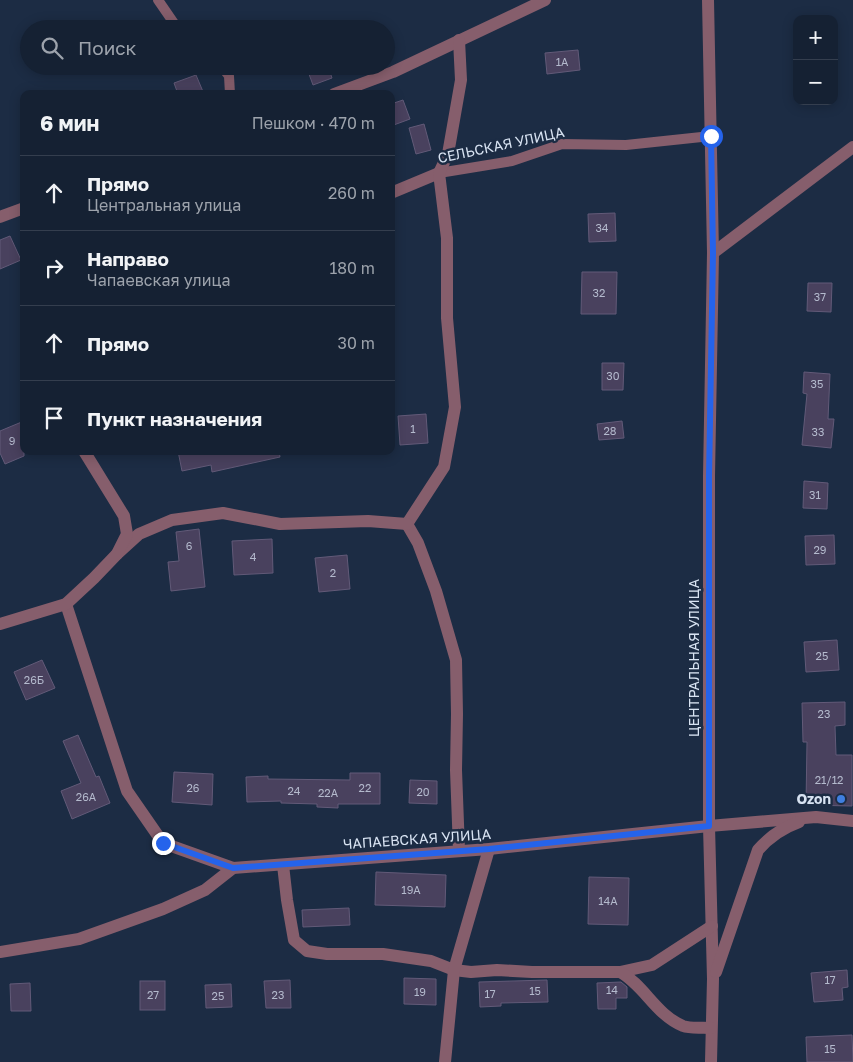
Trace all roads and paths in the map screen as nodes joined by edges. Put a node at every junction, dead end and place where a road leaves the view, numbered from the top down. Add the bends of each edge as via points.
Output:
1 (158, 0) edge
2 (545, 0) edge
3 (708, 0) edge
4 (172, 20) edge
5 (459, 40) junction
6 (395, 71) edge
7 (228, 75) edge
8 (385, 75) edge
9 (230, 90) edge
10 (345, 90) edge
11 (711, 136) junction
12 (853, 147) edge
13 (439, 173) junction
14 (395, 191) edge
15 (20, 210) edge
16 (0, 217) edge
17 (713, 253) junction
18 (86, 455) edge
19 (407, 524) junction
20 (117, 554) junction
21 (66, 604) junction
22 (0, 624) edge
23 (816, 817) junction
24 (853, 821) edge
25 (709, 826) junction
26 (489, 849) junction
27 (459, 850) junction
28 (283, 865) junction
29 (233, 868) junction
30 (712, 926) junction
31 (0, 952) edge
32 (454, 970) junction
33 (620, 972) junction
34 (713, 979) junction
35 (711, 1028) junction
36 (445, 1062) edge
37 (711, 1062) edge

1 - 4 lane
2 - 5 street
3 - 11 street, ЦЕНТРАЛЬНАЯ УЛИЦА
5 - 6 street
5 - 13 street via 461,80 448,154
7 - 9 lane
8 - 10 street
11 - 13 lane, СЕЛЬСКАЯ УЛИЦА via 626,144 562,144 512,160
11 - 17 street, ЦЕНТРАЛЬНАЯ УЛИЦА
12 - 17 street
13 - 14 street, СЕЛЬСКАЯ УЛИЦА
13 - 19 street via 447,238 447,318 454,406 444,467
15 - 16 street
17 - 25 street, ЦЕНТРАЛЬНАЯ УЛИЦА
18 - 20 street via 124,516 127,534
19 - 20 street via 368,521 280,524 224,513 172,520 139,534
19 - 27 street via 418,543 436,591 456,660
20 - 21 street
21 - 22 street
21 - 29 street via 127,791 163,843
23 - 24 street, ЧАПАЕВСКАЯ УЛИЦА
23 - 25 street, ЧАПАЕВСКАЯ УЛИЦА
23 - 34 street via 787,826 769,837 758,850
25 - 26 street, ЧАПАЕВСКАЯ УЛИЦА
25 - 30 street, ЦЕНТРАЛЬНАЯ УЛИЦА
26 - 27 street, ЧАПАЕВСКАЯ УЛИЦА
26 - 32 street
27 - 28 street, ЧАПАЕВСКАЯ УЛИЦА
28 - 29 street, ЧАПАЕВСКАЯ УЛИЦА
28 - 32 street via 294,940 307,952 383,954 431,961
29 - 31 street via 205,890 163,909 79,939
30 - 33 street via 652,965
30 - 34 street, ЦЕНТРАЛЬНАЯ УЛИЦА
32 - 33 street
32 - 36 street
33 - 35 street via 631,978 670,1019 685,1026
34 - 35 street, ЦЕНТРАЛЬНАЯ УЛИЦА
35 - 37 street, ЦЕНТРАЛЬНАЯ УЛИЦА

